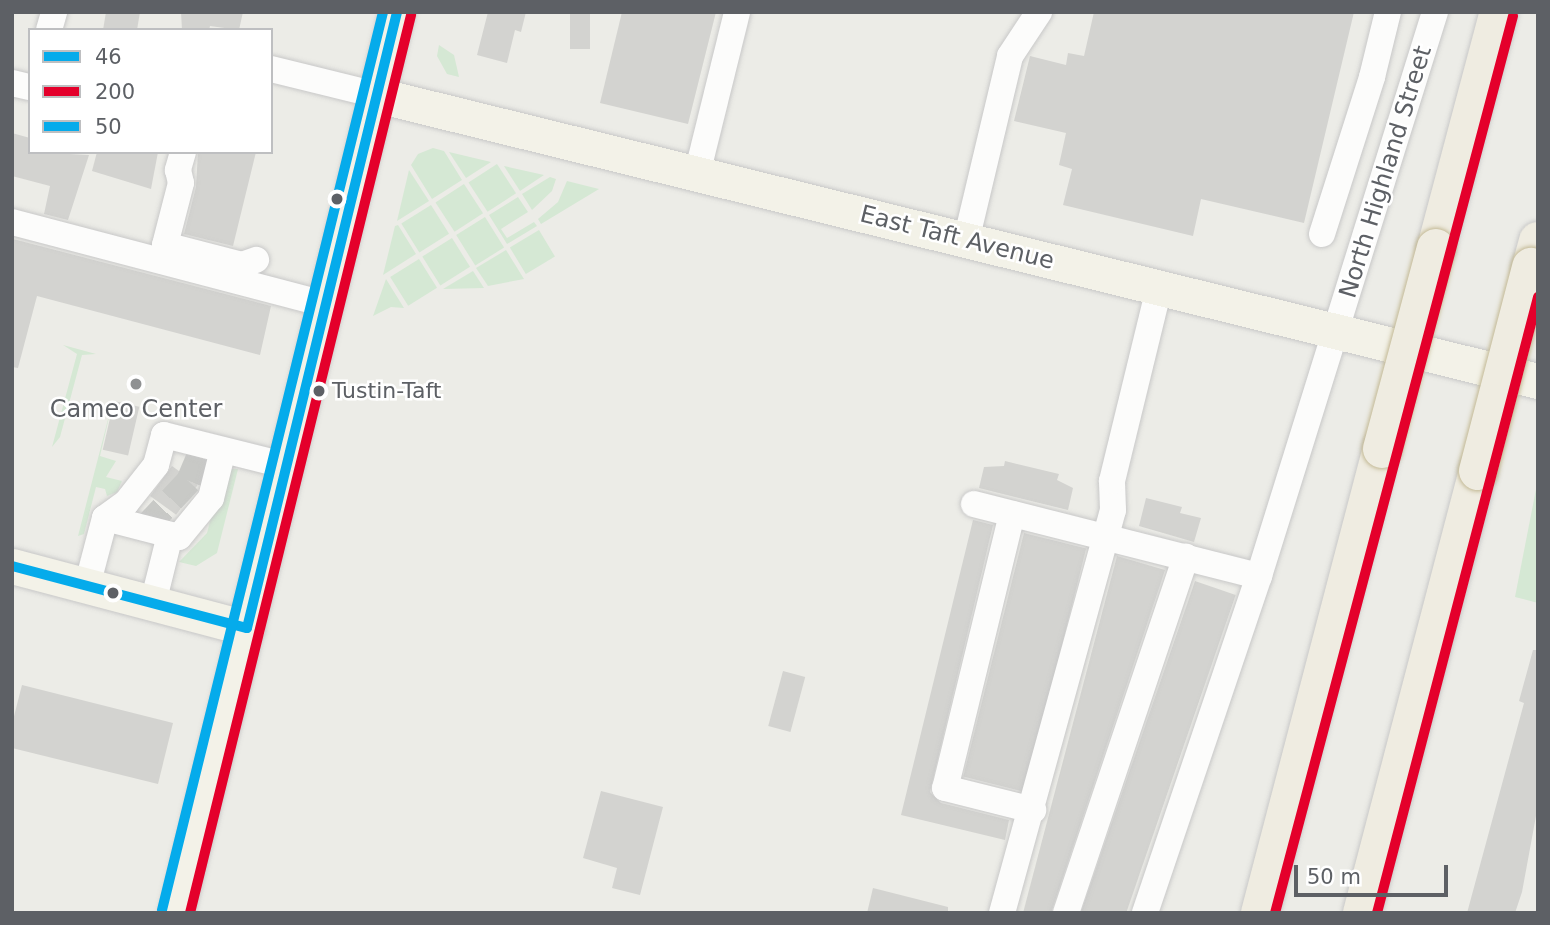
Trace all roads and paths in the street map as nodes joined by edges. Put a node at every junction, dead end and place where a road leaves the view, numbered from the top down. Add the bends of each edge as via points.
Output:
1 (397, 12) edge
2 (737, 12) edge
3 (1039, 12) edge
4 (1388, 12) edge
5 (1435, 12) edge
6 (1499, 12) edge
7 (273, 69) edge
8 (377, 95) junction
9 (182, 154) edge
10 (697, 174) junction
11 (12, 222) edge
12 (1322, 234) dead end
13 (966, 240) junction
14 (1534, 254) edge
15 (256, 260) dead end
16 (1159, 288) junction
17 (328, 305) junction
18 (1335, 331) junction
19 (1538, 381) edge
20 (223, 450) junction
21 (287, 466) junction
22 (974, 504) dead end
23 (1012, 514) junction
24 (105, 518) junction
25 (170, 535) junction
26 (1102, 536) junction
27 (1186, 557) junction
28 (12, 566) edge
29 (1259, 576) junction
30 (87, 586) junction
31 (153, 603) junction
32 (247, 628) junction
33 (1033, 810) junction
34 (1385, 828) junction
35 (176, 913) edge
36 (1002, 913) edge
37 (1066, 913) edge
38 (1145, 913) edge
39 (1260, 913) edge
40 (1362, 913) edge
41 (1370, 913) edge

1 - 8 main road
2 - 10 street
3 - 13 street via 1010,56
4 - 12 street
5 - 18 street, North Highland Street
6 - 39 highway, bridge
7 - 8 street
8 - 10 main road, East Taft Avenue
8 - 17 main road
9 - 15 street via 178,170 181,183 165,245 242,265
10 - 13 main road, East Taft Avenue
11 - 17 street
13 - 16 main road, East Taft Avenue
14 - 34 highway, bridge
16 - 18 main road, East Taft Avenue
16 - 26 street via 1112,481 1113,510
17 - 21 main road
18 - 19 main road, East Taft Avenue
18 - 29 street, North Highland Street
20 - 21 street
20 - 24 street via 164,435 156,465 126,503
20 - 25 street via 211,498 188,529 179,537
21 - 32 main road
22 - 23 street
23 - 26 street
23 - 33 street via 944,788
24 - 25 street
24 - 30 street
25 - 31 street
26 - 27 street
26 - 33 street
27 - 29 street
27 - 37 street
28 - 30 main road
29 - 38 street, North Highland Street
30 - 31 main road
31 - 32 main road
32 - 35 main road
33 - 36 street
34 - 40 highway
34 - 41 highway

